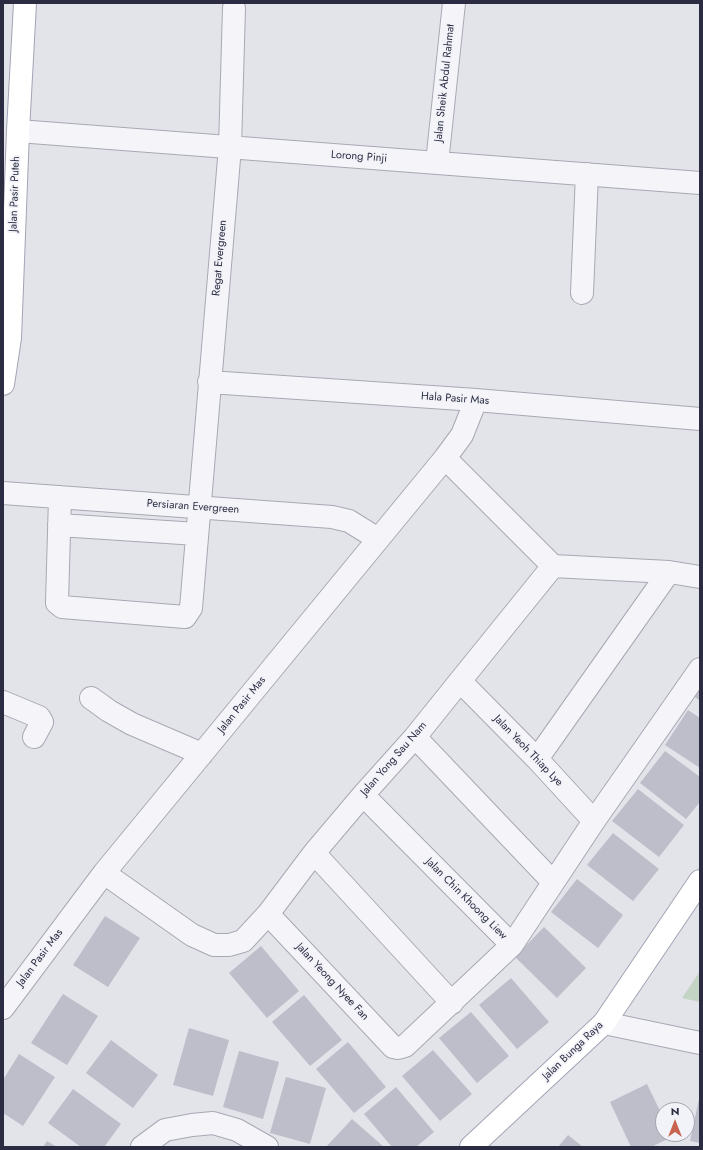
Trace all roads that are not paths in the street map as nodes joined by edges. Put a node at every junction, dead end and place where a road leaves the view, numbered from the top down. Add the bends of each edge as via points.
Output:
1 (25, 3) edge
2 (454, 3) edge
3 (234, 8) dead end
4 (18, 131) junction
5 (230, 147) junction
6 (437, 163) junction
7 (587, 174) junction
8 (700, 183) edge
9 (582, 293) dead end
10 (209, 382) junction
11 (3, 384) edge
12 (476, 400) junction
13 (700, 419) edge
14 (445, 458) junction
15 (3, 494) edge
16 (60, 498) junction
17 (199, 507) junction
18 (59, 526) junction
19 (197, 534) junction
20 (378, 539) junction
21 (553, 566) junction
22 (669, 572) junction
23 (700, 577) edge
24 (700, 669) edge
25 (460, 682) junction
26 (91, 698) dead end
27 (3, 702) edge
28 (415, 736) junction
29 (34, 737) dead end
30 (202, 754) junction
31 (537, 759) junction
32 (363, 795) junction
33 (594, 820) junction
34 (314, 853) junction
35 (104, 872) junction
36 (700, 881) edge
37 (554, 882) junction
38 (268, 914) junction
39 (512, 945) junction
40 (452, 1003) junction
41 (3, 1008) edge
42 (604, 1023) junction
43 (700, 1043) edge
44 (398, 1048) joint
45 (142, 1147) edge
46 (267, 1147) edge
47 (470, 1147) edge

1 - 4 main road, Jalan Pasir Puteh
2 - 6 street, Jalan Sheik Abdul Rahmat
3 - 5 street, Regat Evergreen
4 - 5 street, Lorong Pinji
4 - 11 main road, Jalan Pasir Puteh via 10,338
5 - 6 street, Lorong Pinji
5 - 10 street, Regat Evergreen
6 - 7 street, Lorong Pinji
7 - 8 street, Lorong Pinji
7 - 9 street
10 - 12 street, Hala Pasir Mas
10 - 17 street, Regat Evergreen
12 - 13 street, Hala Pasir Mas
12 - 14 street, Jalan Pasir Mas via 462,435
14 - 20 street, Jalan Pasir Mas
14 - 21 street
15 - 16 street, Persiaran Evergreen
16 - 17 street, Persiaran Evergreen
16 - 18 street
17 - 19 street, Regat Evergreen
17 - 20 street, Persiaran Evergreen via 332,517 349,521
18 - 19 street
18 - 19 street, Regat Evergreen via 57,603 62,607 185,617 191,608
20 - 30 street, Jalan Pasir Mas
21 - 22 street
21 - 25 street, Jalan Yong Sau Nam
22 - 23 street
22 - 31 street
24 - 33 street
25 - 28 street, Jalan Yong Sau Nam
25 - 31 street, Jalan Yeoh Thiap Lye
26 - 30 street via 132,724
27 - 29 street via 39,717 42,722
28 - 32 street, Jalan Yong Sau Nam
28 - 37 street
30 - 35 street, Jalan Pasir Mas
31 - 33 street, Jalan Yeoh Thiap Lye
32 - 34 street, Jalan Yong Sau Nam
32 - 39 street, Jalan Chin Khoong Liew
33 - 37 street
34 - 38 street, Jalan Yong Sau Nam
34 - 40 street
35 - 38 street, Jalan Yong Sau Nam via 192,936 214,945 229,945 243,941
35 - 41 street, Jalan Pasir Mas
36 - 42 main road, Jalan Bunga Raya
37 - 39 street
38 - 44 street, Jalan Yeong Nyee Fan via 393,1046
39 - 40 street, Jalan Chin Khoong Liew
40 - 44 street, Jalan Chin Khoong Liew via 405,1046
42 - 43 street
42 - 47 main road, Jalan Bunga Raya
45 - 46 street via 165,1130 213,1123 237,1130

